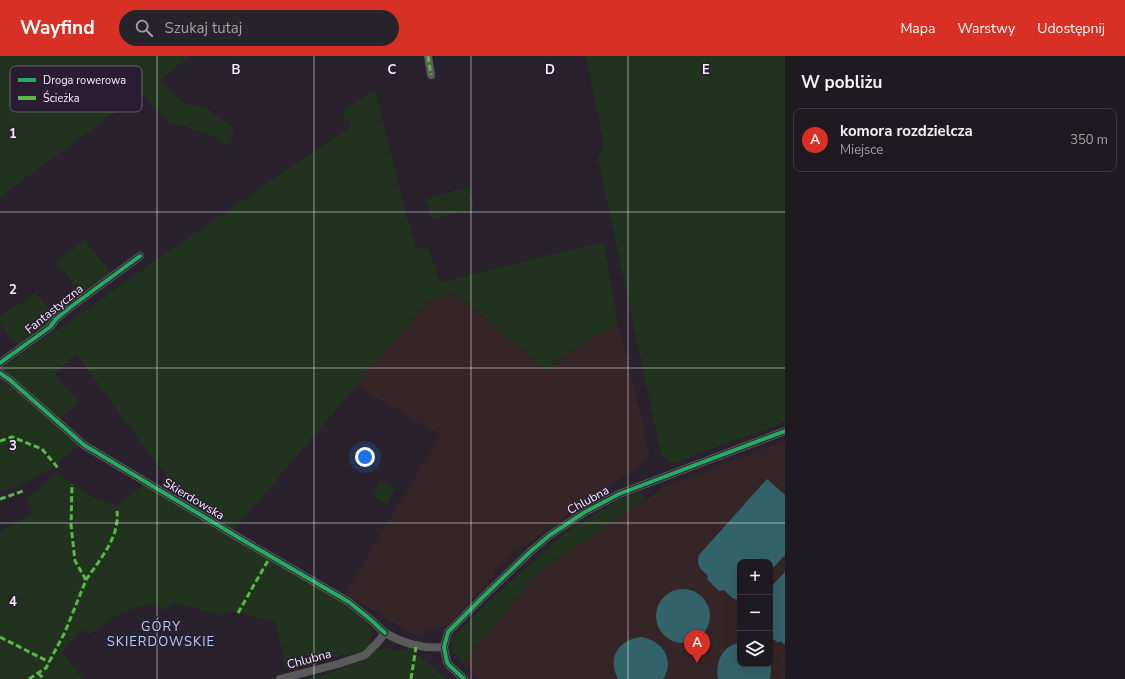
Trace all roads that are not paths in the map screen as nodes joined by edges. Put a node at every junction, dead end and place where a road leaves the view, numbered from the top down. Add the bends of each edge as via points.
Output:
1 (428, 56) edge
2 (431, 75) dead end
3 (140, 256) dead end
4 (0, 363) edge
5 (0, 373) edge
6 (785, 432) edge
7 (385, 632) junction
8 (444, 647) junction
9 (280, 679) edge
10 (464, 679) edge

1 - 2 street
3 - 4 street, Fantastyczna
5 - 7 street, Skierdowska via 84,445 349,602
6 - 8 street, Chlubna via 619,494 585,512 550,535 484,596 448,632
7 - 8 street via 417,646
7 - 9 street, Chlubna via 364,655
8 - 10 street via 449,665

